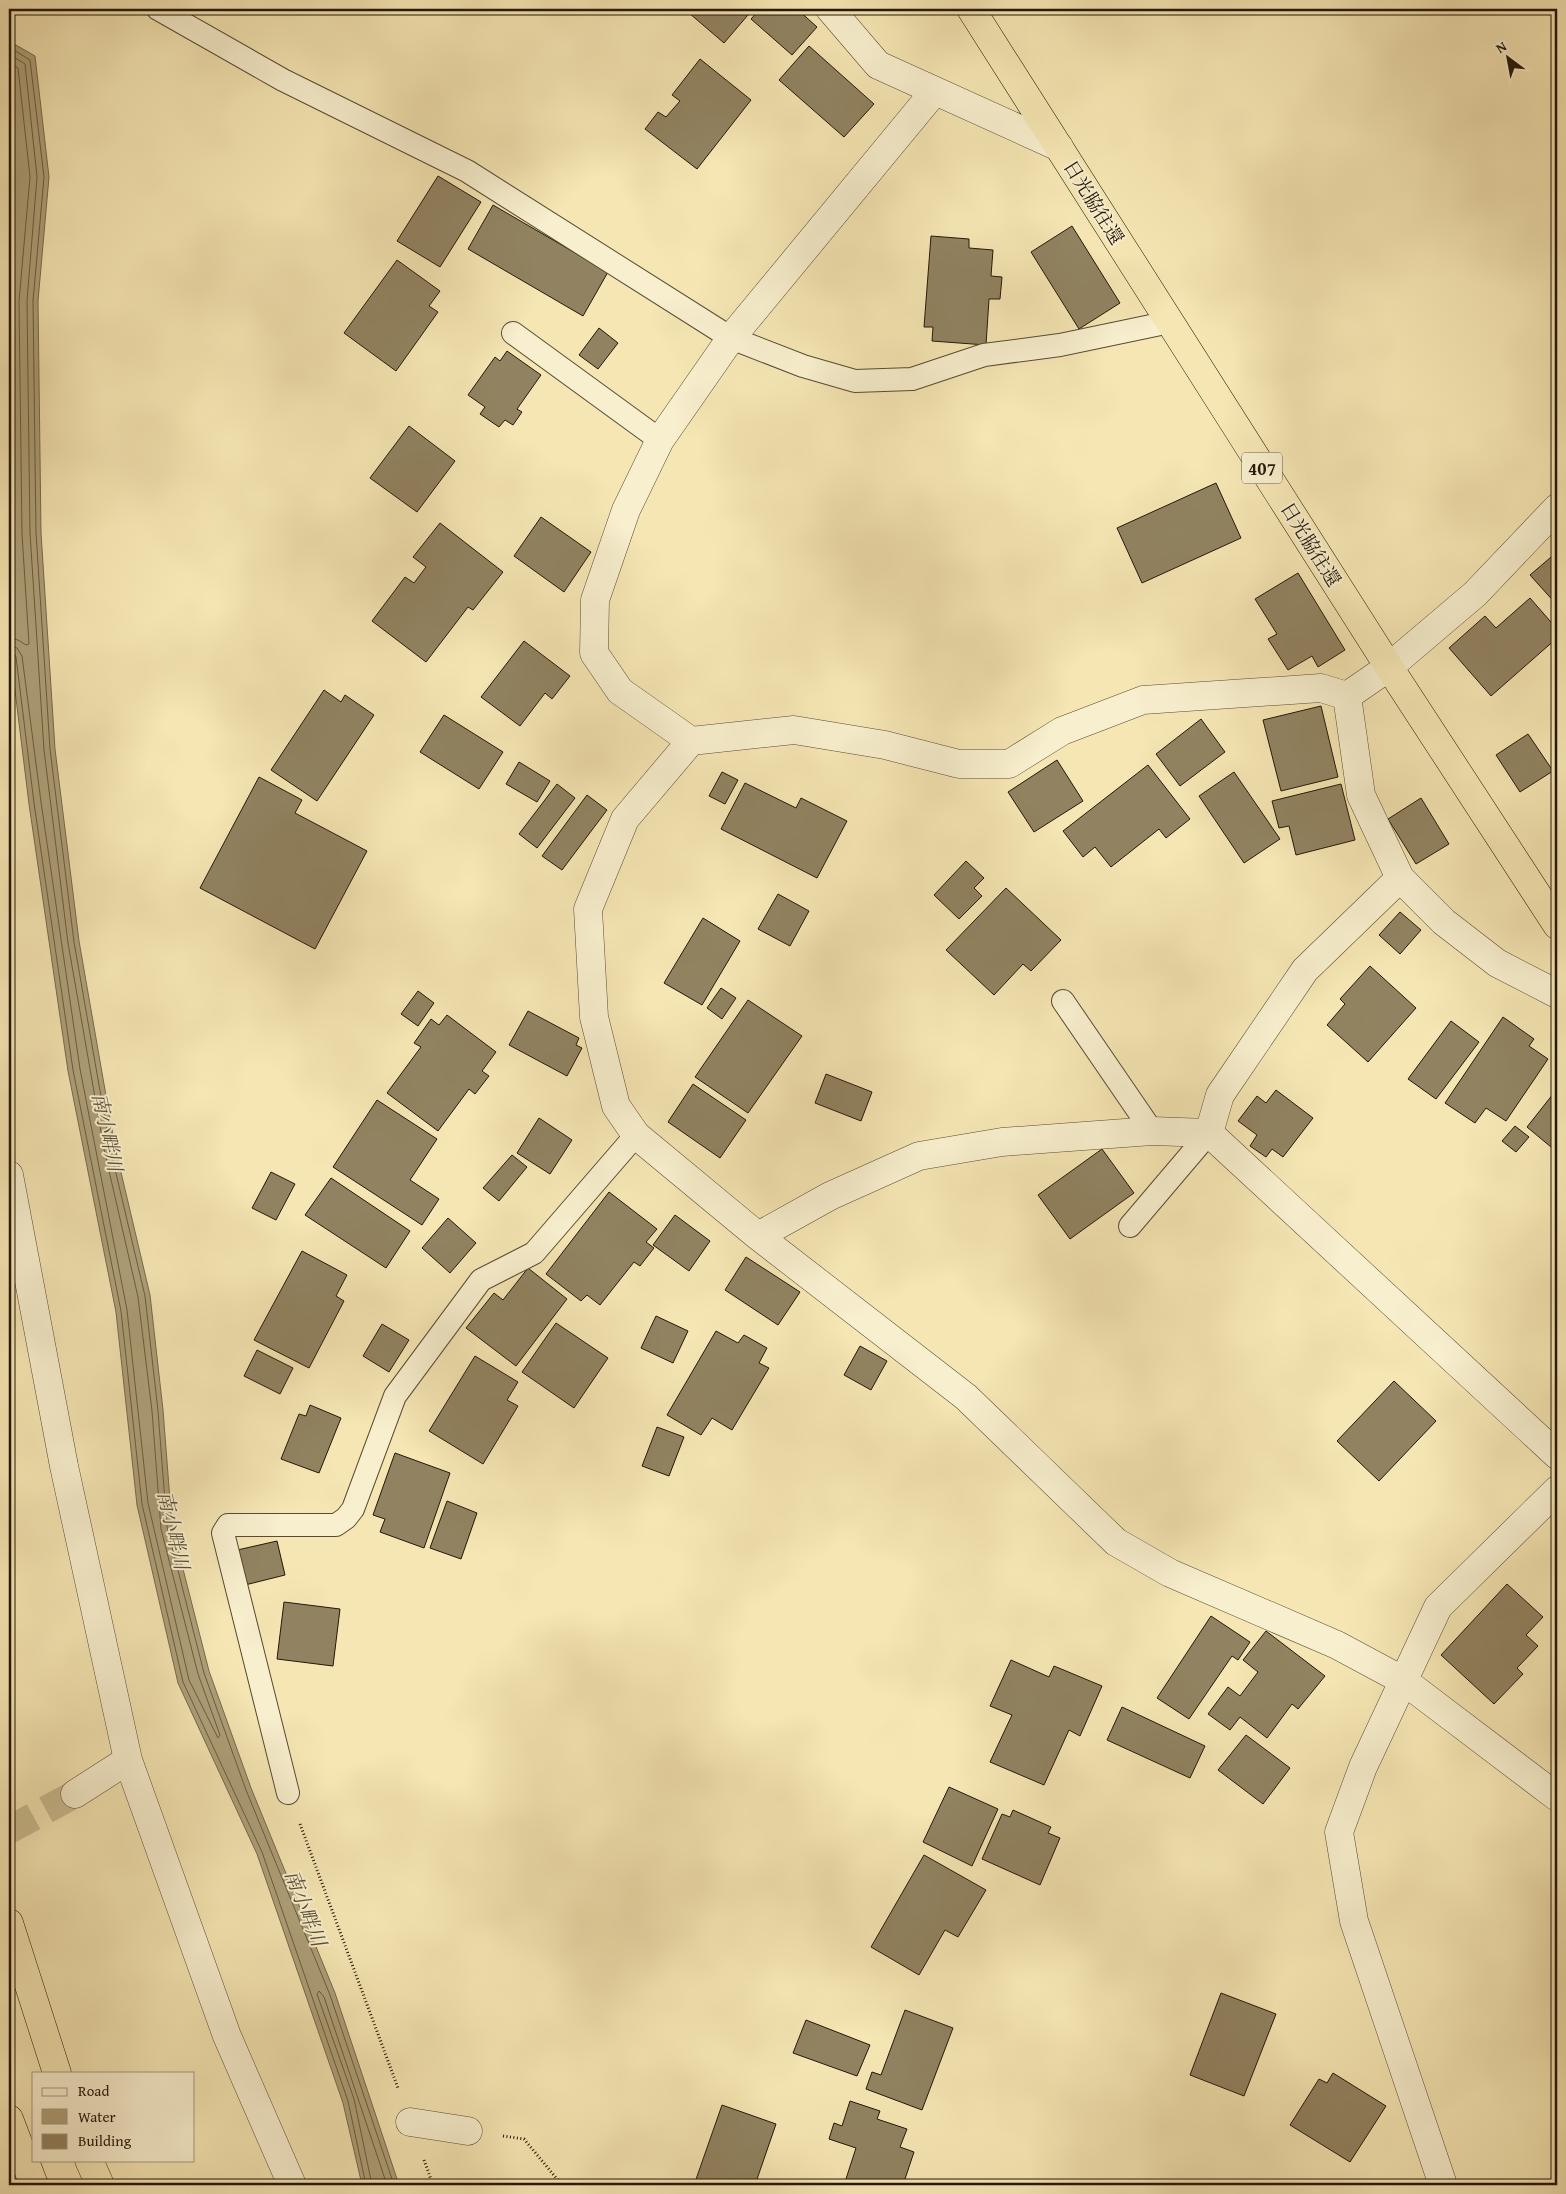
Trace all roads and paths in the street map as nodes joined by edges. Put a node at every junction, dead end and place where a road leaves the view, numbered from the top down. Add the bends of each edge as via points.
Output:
1 (158, 9) edge
2 (830, 9) edge
3 (971, 9) edge
4 (934, 92) junction
5 (1059, 147) junction
6 (1170, 322) junction
7 (513, 332) dead end
8 (731, 338) junction
9 (660, 440) junction
10 (1557, 508) edge
11 (1389, 667) junction
12 (1347, 696) junction
13 (691, 741) junction
14 (1400, 878) junction
15 (1557, 925) edge
16 (1557, 994) edge
17 (1063, 1001) dead end
18 (1152, 1131) junction
19 (1209, 1133) junction
20 (636, 1135) junction
21 (9, 1175) edge
22 (1130, 1226) dead end
23 (758, 1236) junction
24 (1557, 1455) edge
25 (1557, 1490) edge
26 (1404, 1681) junction
27 (128, 1760) junction
28 (288, 1793) joint
29 (74, 1794) tunnel mouth
30 (1557, 1797) edge
31 (9, 1923) edge
32 (57, 2072) edge
33 (9, 2119) edge
34 (410, 2122) junction
35 (468, 2131) joint
36 (91, 2162) edge
37 (34, 2185) edge
38 (100, 2185) edge
39 (292, 2185) edge
40 (433, 2185) edge
41 (562, 2185) edge
42 (1443, 2185) edge

1 - 8 lane via 283,80 468,171
2 - 4 street via 878,65
3 - 5 highway, 日光脇往還 / 407
4 - 5 street
4 - 8 street
5 - 6 highway, 日光脇往還 / 407
6 - 8 lane via 1060,345 984,355 912,379 855,380 803,366
6 - 11 highway, 日光脇往還 / 407
7 - 9 lane
8 - 9 street
9 - 13 street via 626,510 595,600 594,653 620,691
10 - 11 street via 1475,594
11 - 12 street
11 - 15 highway, 日光脇往還 / 407
12 - 13 street via 1321,688 1143,700 1062,731 1009,764 959,764 885,745 794,730
12 - 14 street via 1361,795
13 - 20 street via 625,819 588,909 594,1017 616,1106
14 - 16 street via 1444,922 1497,963
14 - 19 street via 1305,970 1220,1095
17 - 18 lane
18 - 19 street
18 - 23 street via 1002,1142 919,1156 830,1196
19 - 22 lane
19 - 24 street
20 - 23 street
20 - 28 lane via 534,1253 482,1280 395,1396 353,1509 346,1518 336,1525 228,1525 223,1533
21 - 27 street via 64,1466
23 - 26 street via 966,1397 1116,1542 1170,1573 1337,1645
25 - 26 street via 1438,1607
26 - 30 street
26 - 42 street via 1363,1767 1339,1832 1354,1921
27 - 29 street
27 - 39 street via 227,2036
28 - 34 path
31 - 32 highway
33 - 37 highway
34 - 35 street
34 - 40 path
35 - 41 path via 524,2139
36 - 38 highway

